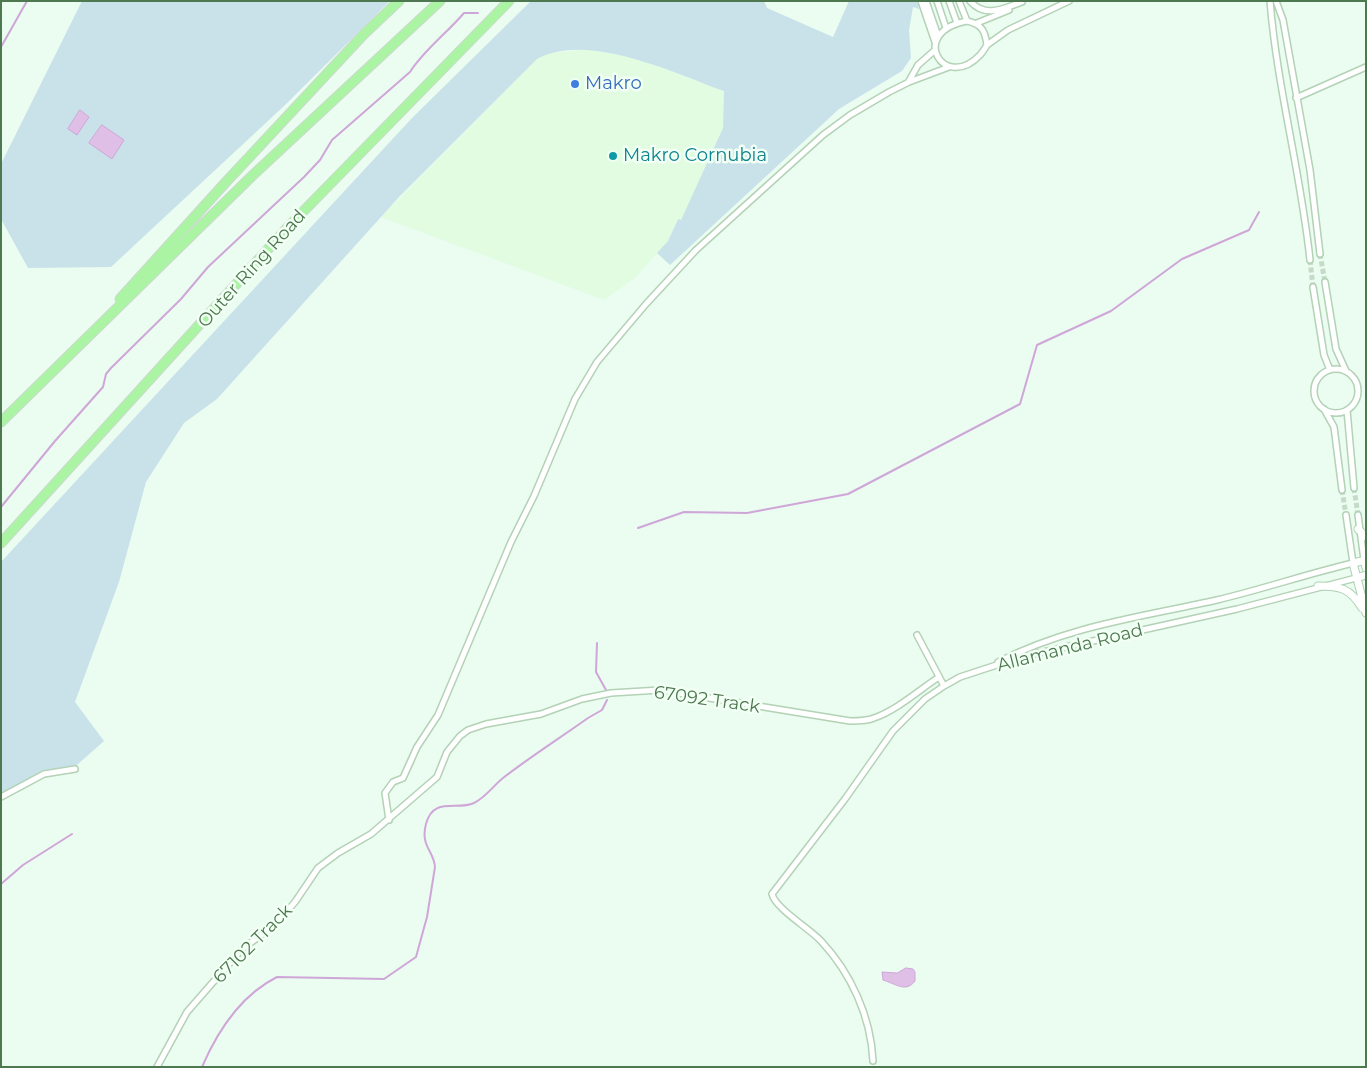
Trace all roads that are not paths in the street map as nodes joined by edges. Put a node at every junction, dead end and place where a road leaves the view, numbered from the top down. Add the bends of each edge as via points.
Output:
1 (399, 1) edge
2 (440, 1) edge
3 (509, 1) edge
4 (921, 1) edge
5 (926, 1) edge
6 (937, 1) edge
7 (949, 1) edge
8 (959, 1) edge
9 (970, 1) edge
10 (1069, 1) edge
11 (1270, 1) edge
12 (1276, 1) edge
13 (1024, 2) edge
14 (967, 21) junction
15 (958, 23) junction
16 (977, 23) junction
17 (946, 28) junction
18 (938, 36) junction
19 (935, 42) junction
20 (987, 46) junction
21 (934, 51) junction
22 (949, 67) junction
23 (1366, 67) edge
24 (909, 82) junction
25 (1296, 98) junction
26 (1320, 254) tunnel mouth
27 (1310, 260) tunnel mouth
28 (1326, 282) tunnel mouth
29 (1313, 287) tunnel mouth
30 (111, 314) junction
31 (1330, 370) junction
32 (1346, 371) junction
33 (1323, 408) junction
34 (1347, 410) junction
35 (1, 422) edge
36 (1354, 488) tunnel mouth
37 (1342, 490) tunnel mouth
38 (1346, 515) tunnel mouth
39 (1358, 515) tunnel mouth
40 (1358, 529) junction
41 (1366, 537) edge
42 (1, 543) edge
43 (1365, 563) edge
44 (1353, 564) junction
45 (1366, 575) edge
46 (1356, 578) junction
47 (1318, 586) junction
48 (1366, 614) edge
49 (916, 635) dead end
50 (984, 669) junction
51 (939, 677) junction
52 (944, 686) junction
53 (447, 752) joint
54 (75, 769) dead end
55 (1, 797) edge
56 (389, 820) junction
57 (872, 1061) dead end
58 (157, 1067) edge

1 - 30 highway via 364,34 145,269
2 - 30 highway via 253,175
3 - 42 highway, Outer Ring Road via 296,219
4 - 19 street
5 - 18 street
6 - 17 street
7 - 15 street
8 - 14 street
9 - 13 street via 976,8 992,13
10 - 20 street via 1008,30
11 - 27 street
12 - 25 street via 1285,27
13 - 16 street
14 - 15 street
14 - 16 street
15 - 17 street
16 - 20 street via 984,31
17 - 18 street
18 - 19 street
19 - 21 street
20 - 22 street via 982,54 966,64
21 - 22 street
21 - 24 street via 918,65
22 - 24 street
23 - 25 street
24 - 56 street via 850,115 786,168 696,250 598,362 575,399 438,715 402,778 393,782 385,793
25 - 26 street via 1310,170
28 - 32 street via 1336,349
29 - 31 street via 1322,347
30 - 35 highway
31 - 32 street
31 - 33 street via 1320,376 1314,388
32 - 34 street via 1355,379 1358,390 1355,402
33 - 34 street via 1336,412
33 - 37 street via 1334,427
34 - 36 street
38 - 44 street
39 - 40 street
40 - 41 street
40 - 43 street
43 - 44 street
44 - 46 street
44 - 50 street, Allamanda Road via 1233,596 1077,630
45 - 46 street
46 - 47 street, Allamanda Road
46 - 48 street
47 - 48 street via 1346,589
47 - 50 street, Allamanda Road via 1228,611 1021,657
49 - 51 street
50 - 52 street
51 - 52 street
51 - 53 street, 67092 Track via 874,718 850,721 660,690 611,693 582,699 541,714 478,726 460,736
52 - 57 street via 925,699 893,731 772,894 776,903 808,929 839,963 862,1008 872,1042
53 - 56 street, 67102 Track via 437,777
54 - 55 street via 44,774
56 - 58 street, 67102 Track via 318,868 275,925 242,949 187,1012

